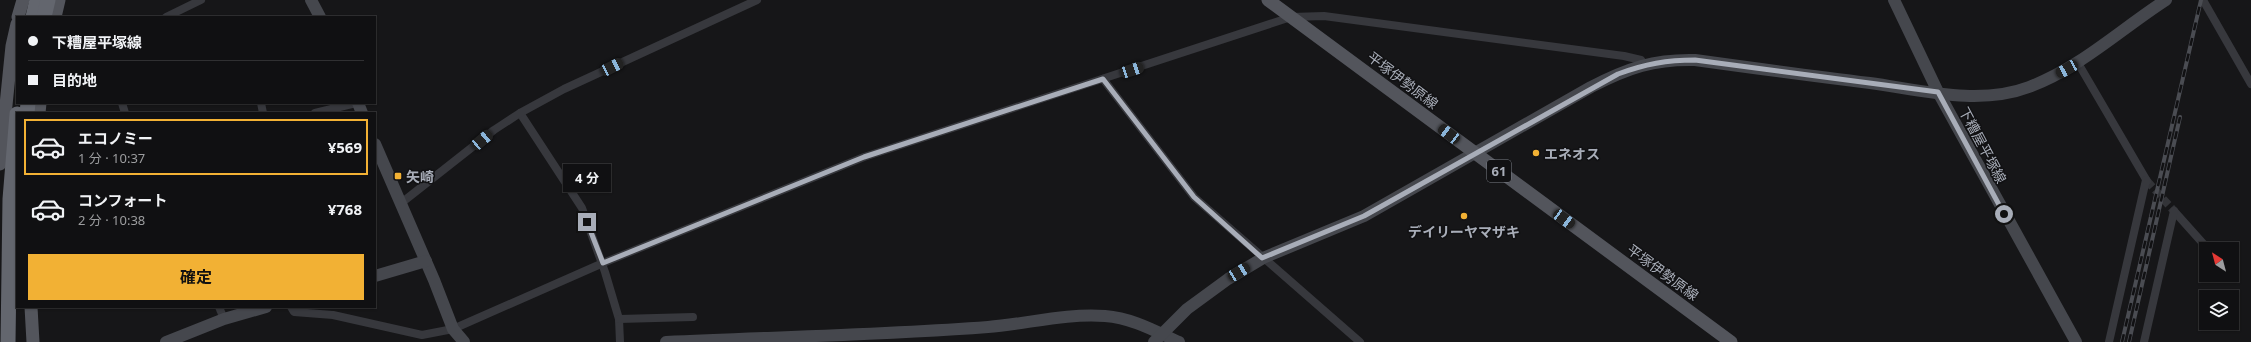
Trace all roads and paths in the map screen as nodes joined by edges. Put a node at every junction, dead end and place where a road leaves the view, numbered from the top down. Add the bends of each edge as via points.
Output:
1 (22, 0) edge
2 (37, 0) edge
3 (48, 0) edge
4 (59, 0) edge
5 (201, 0) edge
6 (311, 0) edge
7 (757, 0) edge
8 (1268, 0) edge
9 (1894, 0) edge
10 (2166, 0) edge
11 (2203, 0) edge
12 (18, 16) edge
13 (33, 16) edge
14 (44, 16) edge
15 (55, 16) edge
16 (168, 16) edge
17 (319, 16) edge
18 (1291, 17) junction
19 (16, 28) edge
20 (2078, 63) junction
21 (1644, 64) junction
22 (1103, 79) junction
23 (2251, 84) edge
24 (1938, 92) junction
25 (353, 104) edge
26 (319, 112) edge
27 (520, 113) junction
28 (16, 125) edge
29 (376, 146) edge
30 (1474, 153) junction
31 (0, 164) edge
32 (400, 204) junction
33 (2202, 242) edge
34 (1262, 258) junction
35 (426, 261) junction
36 (603, 263) junction
37 (376, 276) edge
38 (18, 308) edge
39 (31, 308) edge
40 (219, 308) edge
41 (262, 308) edge
42 (292, 308) edge
43 (693, 317) dead end
44 (224, 319) junction
45 (619, 319) junction
46 (454, 329) junction
47 (1158, 338) edge
48 (8, 342) edge
49 (18, 342) edge
50 (33, 342) edge
51 (166, 342) edge
52 (464, 342) edge
53 (620, 342) edge
54 (666, 342) edge
55 (686, 342) edge
56 (1179, 342) edge
57 (1360, 342) edge
58 (1731, 342) edge
59 (2076, 342) edge
60 (2109, 342) edge
61 (2144, 342) edge

1 - 12 main road
2 - 13 highway
3 - 14 highway
4 - 15 main road
5 - 16 street
6 - 17 street
7 - 27 street via 564,89
8 - 18 main road, 平塚伊勢原線 / 61
9 - 24 street, 下糟屋平塚線
10 - 20 street
11 - 23 street
18 - 21 street via 1324,16 1624,56 1641,60
18 - 22 street
18 - 30 main road, 平塚伊勢原線 / 61
19 - 31 main road
20 - 24 street via 2047,80 2010,93 1987,96
20 - 60 street via 2147,180
21 - 24 street via 1695,60
21 - 30 street via 1592,87
22 - 34 street via 1194,197
22 - 36 street via 864,157
24 - 59 street, 下糟屋平塚線
25 - 26 street
27 - 32 street via 494,130
27 - 36 street via 582,208
28 - 48 highway via 10,199
29 - 32 street
30 - 34 street via 1364,216
30 - 58 main road, 平塚伊勢原線 / 61
32 - 35 street
33 - 61 street via 2174,211
34 - 47 street via 1187,309
34 - 57 street
35 - 37 street
35 - 46 street
36 - 45 street
36 - 46 street
38 - 49 highway
39 - 50 main road
40 - 44 street
41 - 44 street
42 - 46 street via 294,312 333,315 422,335
43 - 45 street
44 - 51 street
45 - 53 street
46 - 52 street
47 - 55 street via 1131,321 1106,316 1084,316 989,327
47 - 56 street
54 - 55 street

